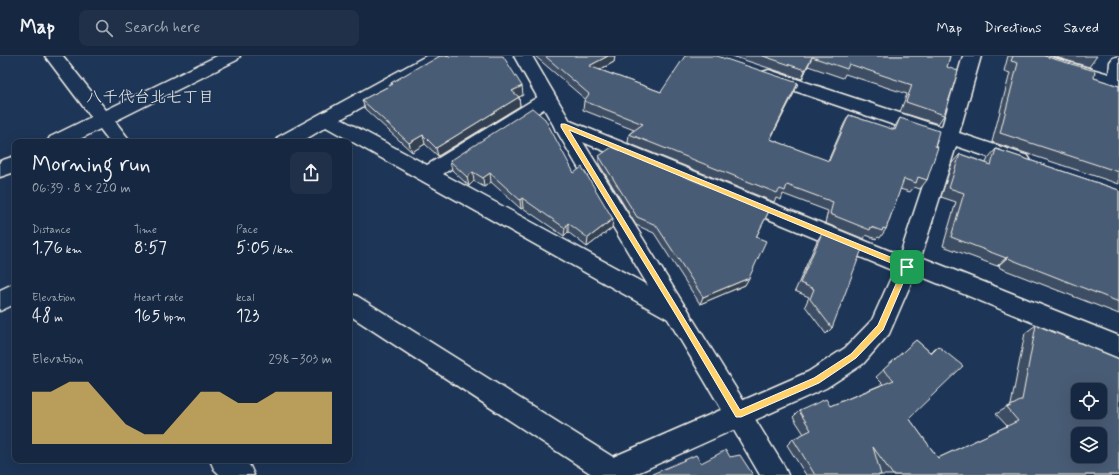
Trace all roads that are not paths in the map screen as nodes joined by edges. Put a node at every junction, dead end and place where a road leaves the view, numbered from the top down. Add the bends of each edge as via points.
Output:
1 (54, 56) edge
2 (231, 56) edge
3 (439, 56) edge
4 (523, 56) edge
5 (972, 56) edge
6 (1027, 56) edge
7 (1119, 62) edge
8 (753, 71) edge
9 (1118, 83) edge
10 (548, 99) junction
11 (326, 119) junction
12 (103, 120) junction
13 (563, 126) junction
14 (949, 137) junction
15 (63, 139) edge
16 (119, 139) edge
17 (290, 139) edge
18 (12, 164) edge
19 (1036, 166) edge
20 (0, 170) edge
21 (427, 175) junction
22 (908, 264) junction
23 (12, 295) edge
24 (0, 301) edge
25 (352, 305) edge
26 (678, 313) junction
27 (1119, 347) edge
28 (739, 414) junction
29 (227, 463) edge
30 (609, 473) edge
31 (241, 475) edge
32 (775, 475) edge

1 - 12 street
2 - 12 street
3 - 11 street
4 - 10 street
5 - 14 street
6 - 9 street
7 - 9 street
8 - 14 street
10 - 13 street
10 - 21 street
11 - 17 street
11 - 21 street
12 - 15 street
12 - 16 street
13 - 22 street
13 - 26 street
14 - 19 street
14 - 22 street
18 - 20 street
21 - 26 street
22 - 27 street
22 - 28 street via 880,327 854,356 816,380
23 - 24 street
25 - 30 street
26 - 28 street
28 - 30 street
28 - 32 street
29 - 31 street

